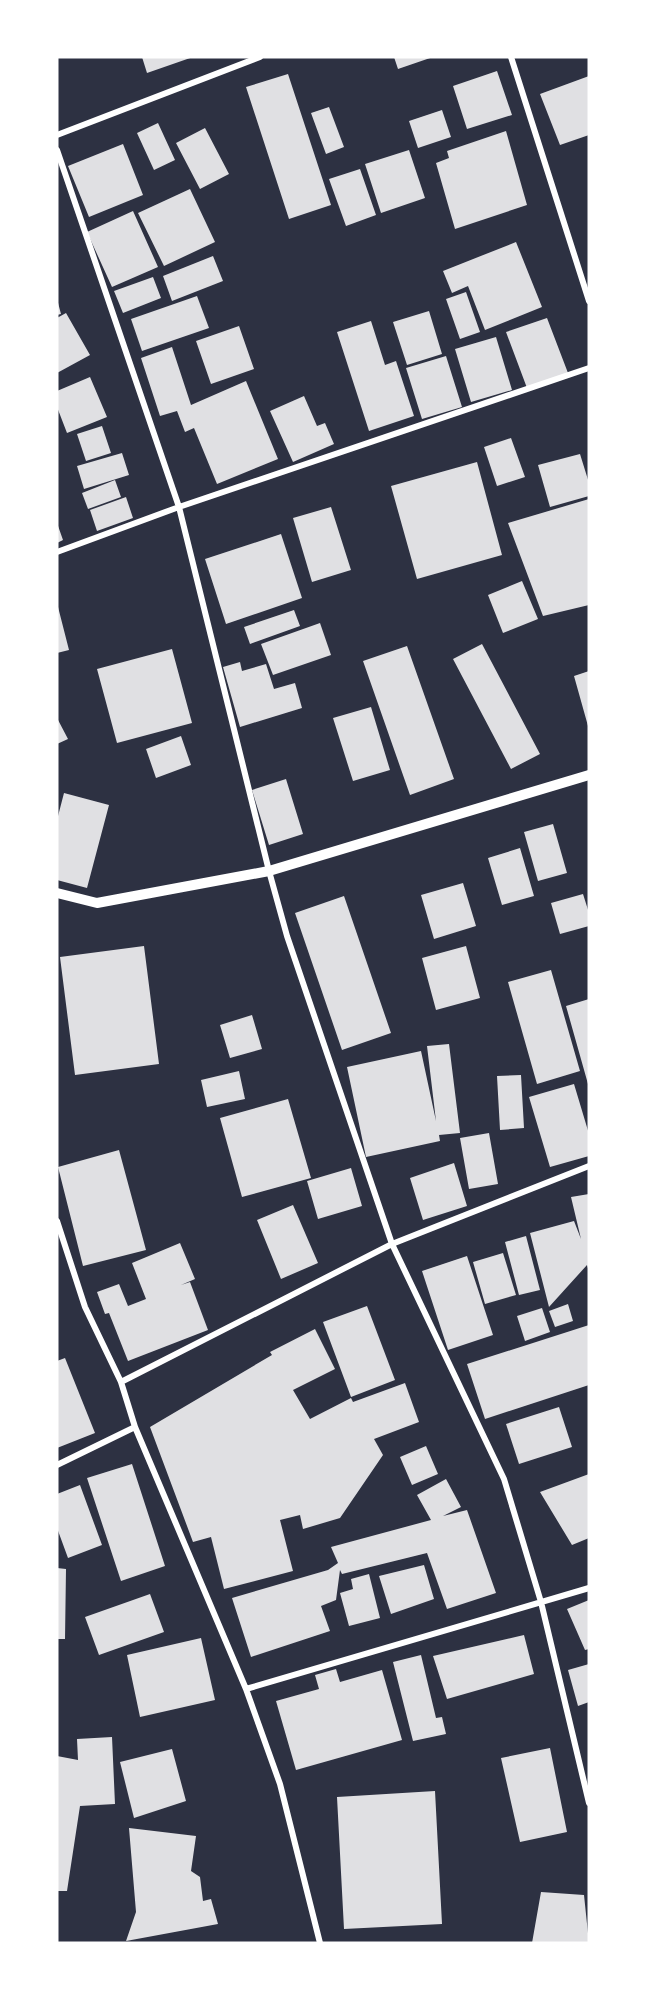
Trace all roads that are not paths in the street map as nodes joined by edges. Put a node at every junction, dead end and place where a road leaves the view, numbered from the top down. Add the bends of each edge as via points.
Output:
1 (260, 57) edge
2 (512, 57) edge
3 (57, 135) edge
4 (57, 150) edge
5 (589, 301) edge
6 (589, 368) edge
7 (178, 507) junction
8 (57, 552) edge
9 (589, 775) edge
10 (269, 872) junction
11 (57, 893) edge
12 (589, 1166) edge
13 (57, 1221) edge
14 (392, 1244) junction
15 (121, 1382) junction
16 (135, 1427) junction
17 (57, 1465) edge
18 (589, 1588) edge
19 (541, 1602) junction
20 (246, 1689) junction
21 (589, 1803) edge
22 (320, 1943) edge

1 - 3 street
2 - 5 street
4 - 7 street
6 - 7 street
7 - 8 street
7 - 10 street
9 - 10 street
10 - 11 street via 97,903
10 - 14 street via 287,936
12 - 14 street
13 - 15 street via 85,1307
14 - 15 street
14 - 19 street via 504,1479
15 - 16 street
16 - 17 street
16 - 20 street
18 - 19 street
19 - 20 street
19 - 21 street
20 - 22 street via 280,1784

